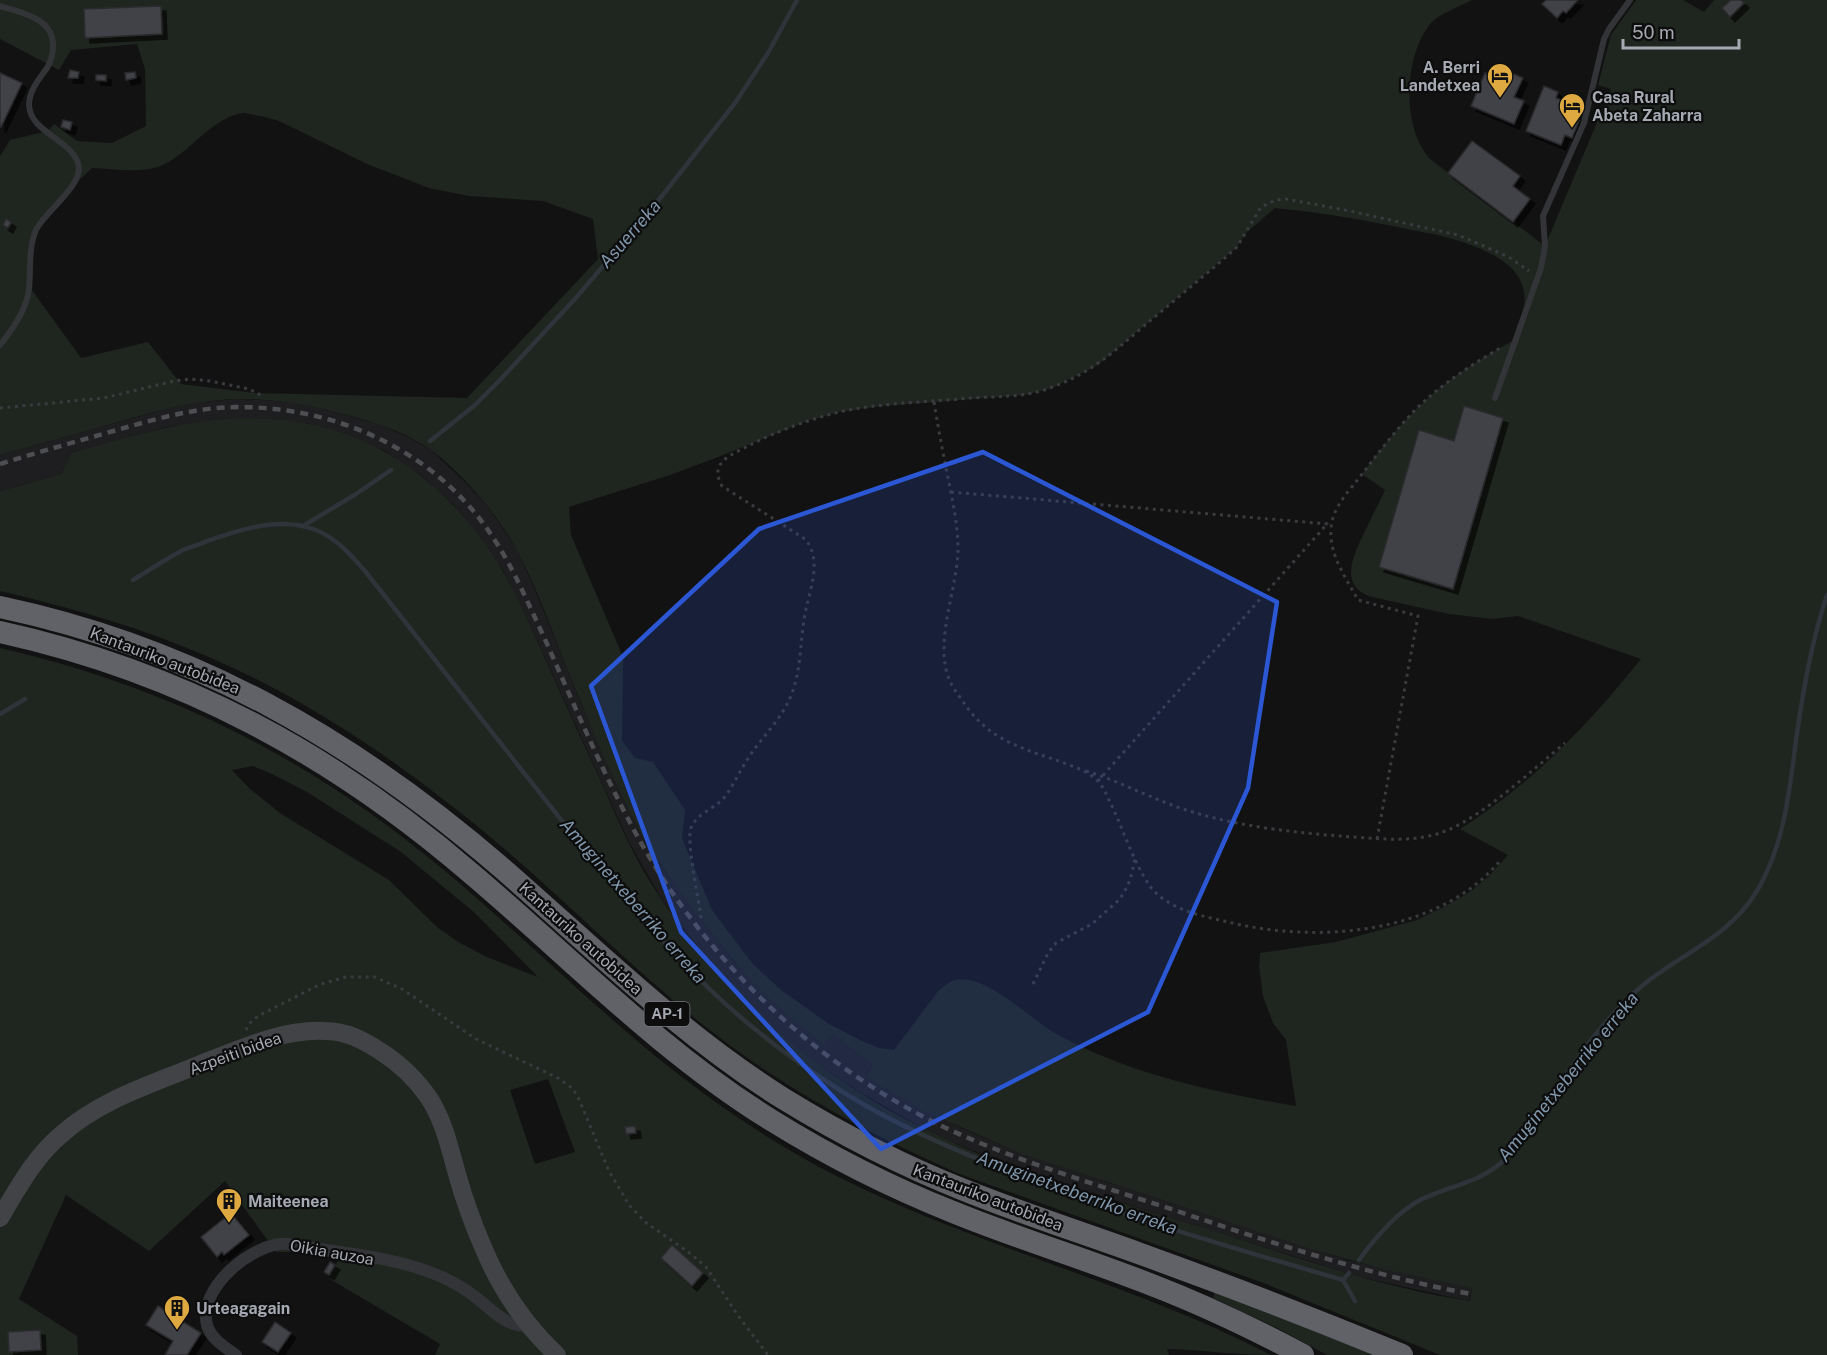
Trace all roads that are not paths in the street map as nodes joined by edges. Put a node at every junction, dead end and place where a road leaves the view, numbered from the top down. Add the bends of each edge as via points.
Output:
1 (1630, 0) edge
2 (0, 6) edge
3 (0, 345) edge
4 (1495, 398) dead end
5 (0, 608) edge
6 (0, 632) edge
7 (0, 1218) edge
8 (529, 1326) junction
9 (1392, 1352) edge
10 (236, 1355) edge
11 (557, 1355) edge
12 (1303, 1355) edge

1 - 4 lane via 1604,39 1584,123 1543,216 1545,246 1538,278
2 - 3 lane via 35,18 50,30 52,56 32,92 30,110 41,126 72,152 79,168 71,187 37,228 32,242 28,295 19,318
5 - 9 highway, Kantauriko autobidea / AP-1 via 90,631 173,660 246,692 332,740 466,838 716,1053 833,1128 966,1191 1218,1282
6 - 12 highway, Kantauriko autobidea / AP-1 via 98,658 181,688 327,765 455,859 671,1049 748,1106 814,1146 935,1204 1189,1299
7 - 8 main road, Azpeiti bidea via 45,1150 76,1122 117,1099 247,1046 290,1034 338,1032 370,1044 393,1060 428,1097 439,1117 488,1259
8 - 10 street, Oikia auzoa via 506,1321 441,1276 364,1256 278,1244 245,1258 210,1299 206,1317 209,1330
8 - 11 main road, Azpeiti bidea

